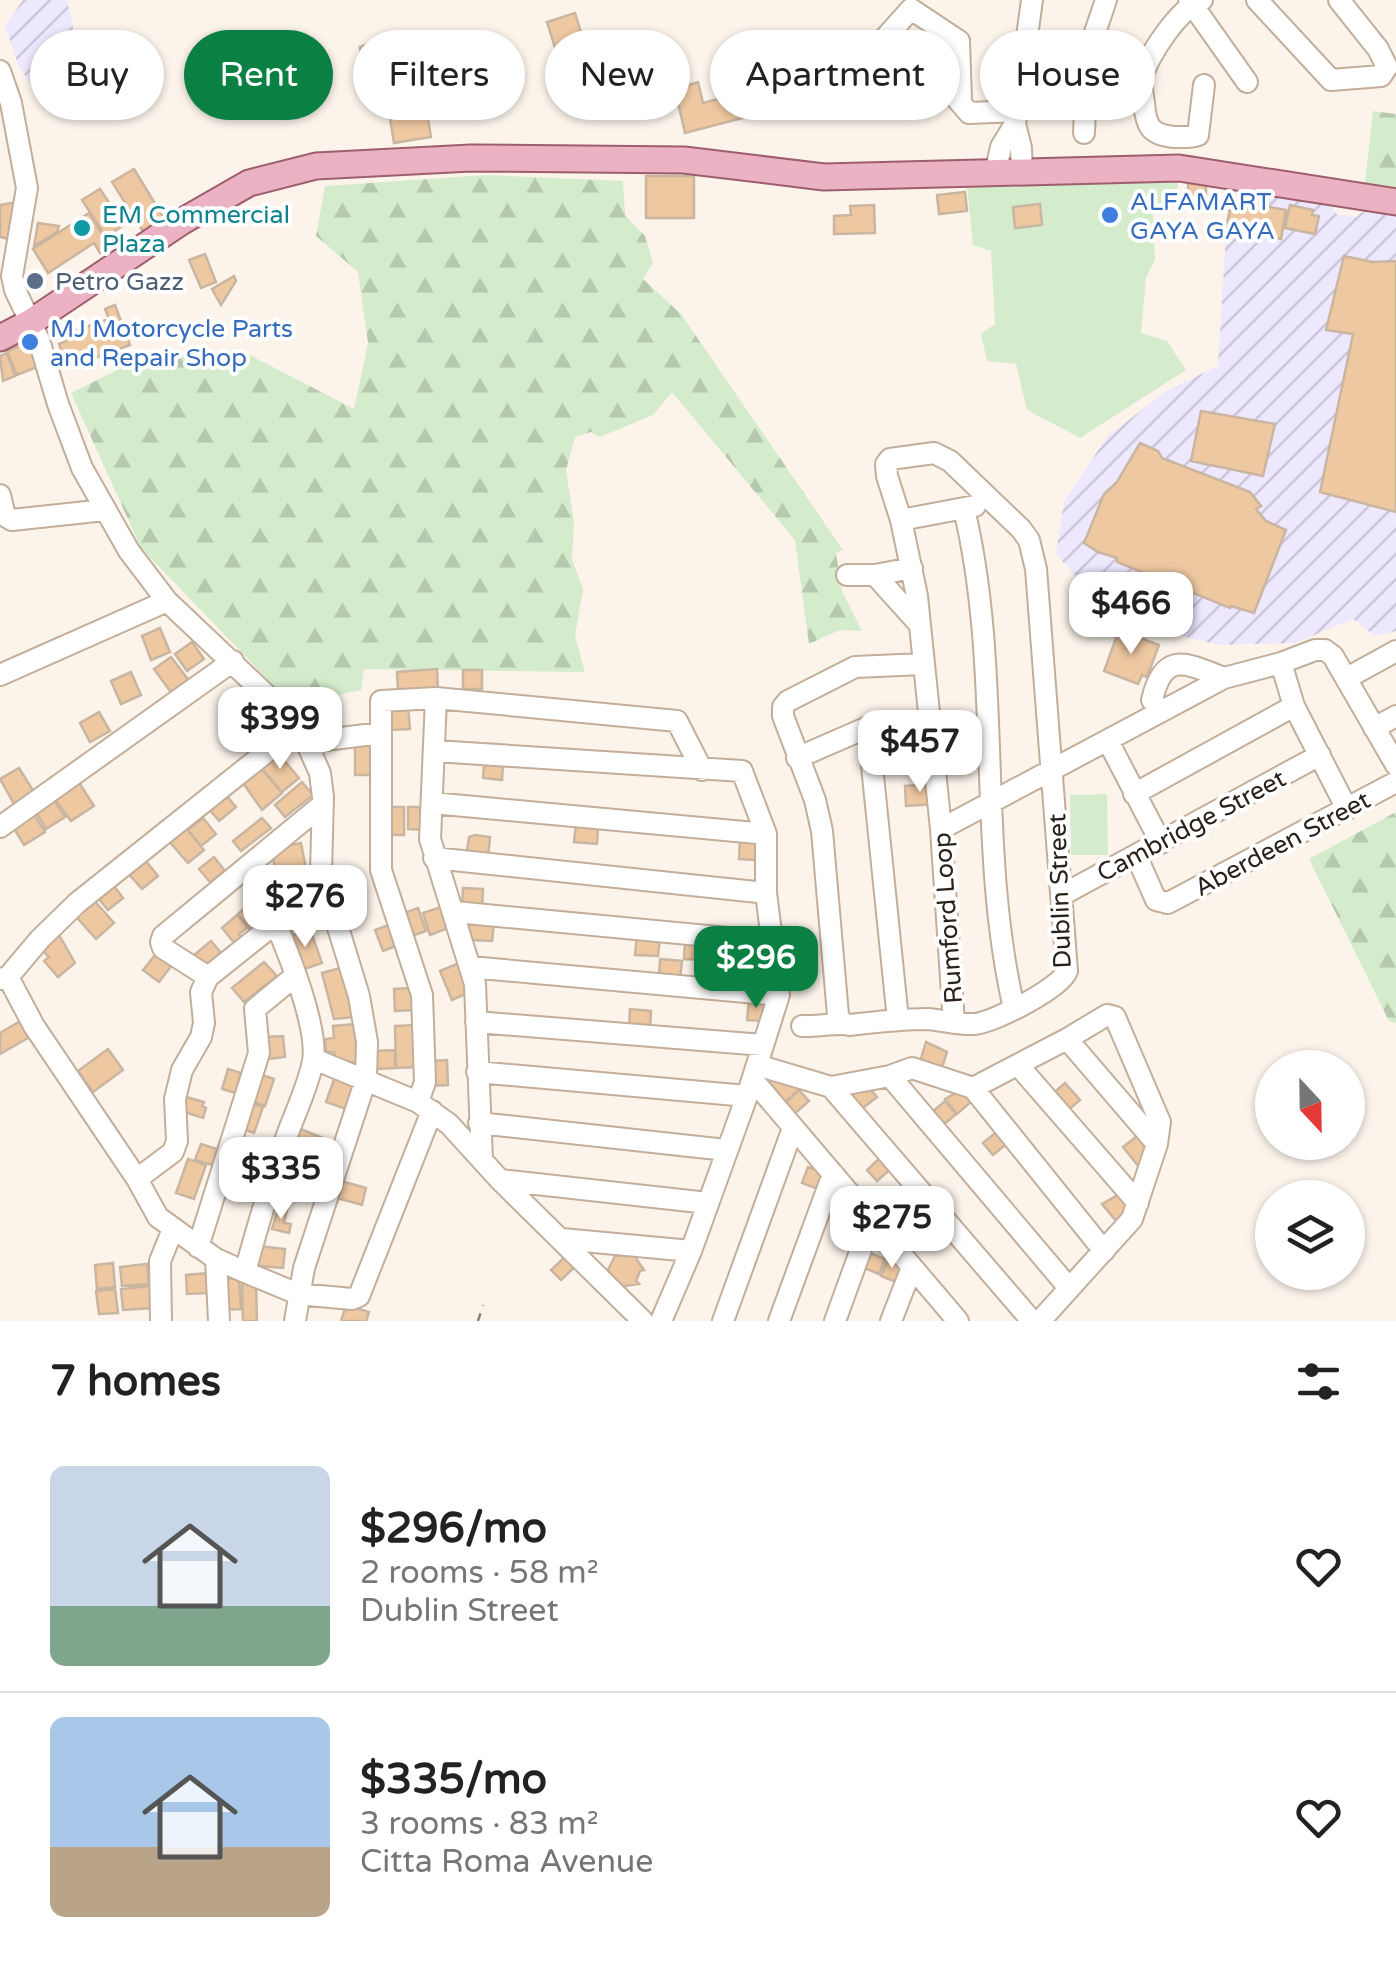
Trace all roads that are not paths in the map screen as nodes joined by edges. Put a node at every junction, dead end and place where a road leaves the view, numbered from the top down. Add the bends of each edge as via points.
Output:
1 (1032, 0) edge
2 (1106, 0) edge
3 (1257, 0) edge
4 (1339, 0) edge
5 (1194, 1) edge
6 (892, 30) edge
7 (942, 30) edge
8 (1028, 30) edge
9 (1096, 30) edge
10 (0, 72) edge
11 (960, 72) edge
12 (1247, 82) dead end
13 (1204, 84) dead end
14 (961, 102) joint
15 (980, 114) edge
16 (1016, 120) edge
17 (1085, 120) edge
18 (1084, 133) dead end
19 (1008, 174) junction
20 (1396, 202) edge
21 (31, 322) junction
22 (0, 338) edge
23 (0, 495) edge
24 (991, 502) junction
25 (964, 509) junction
26 (105, 510) junction
27 (901, 520) junction
28 (912, 568) junction
29 (847, 575) dead end
30 (875, 575) junction
31 (168, 601) junction
32 (920, 625) junction
33 (1396, 651) edge
34 (233, 661) junction
35 (1282, 663) junction
36 (923, 664) junction
37 (0, 675) edge
38 (1224, 678) junction
39 (1347, 678) junction
40 (436, 698) junction
41 (1294, 706) junction
42 (1161, 711) junction
43 (1396, 716) edge
44 (930, 722) junction
45 (868, 727) junction
46 (1374, 728) junction
47 (380, 733) junction
48 (304, 734) junction
49 (1108, 741) junction
50 (434, 751) junction
51 (1320, 756) junction
52 (798, 758) junction
53 (1396, 766) edge
54 (1054, 769) junction
55 (702, 770) junction
56 (1396, 782) edge
57 (1134, 794) junction
58 (432, 803) junction
59 (990, 804) junction
60 (322, 805) junction
61 (1346, 808) junction
62 (0, 827) edge
63 (941, 829) junction
64 (766, 834) junction
65 (1161, 842) junction
66 (1136, 855) junction
67 (434, 858) junction
68 (250, 866) junction
69 (766, 893) junction
70 (1062, 896) junction
71 (455, 912) junction
72 (277, 922) junction
73 (772, 942) junction
74 (470, 967) junction
75 (295, 976) junction
76 (208, 977) junction
77 (4, 978) edge
78 (778, 994) junction
79 (1014, 1008) junction
80 (898, 1020) junction
81 (476, 1022) junction
82 (842, 1022) junction
83 (954, 1023) junction
84 (802, 1026) dead end
85 (1067, 1039) junction
86 (314, 1059) junction
87 (1018, 1065) junction
88 (477, 1072) junction
89 (755, 1072) junction
90 (890, 1076) junction
91 (366, 1079) junction
92 (831, 1087) junction
93 (973, 1088) junction
94 (425, 1106) junction
95 (479, 1123) junction
96 (793, 1128) junction
97 (1157, 1144) junction
98 (726, 1150) junction
99 (482, 1160) junction
100 (833, 1174) junction
101 (137, 1180) junction
102 (500, 1180) junction
103 (708, 1203) junction
104 (1138, 1203) junction
105 (872, 1220) junction
106 (173, 1229) junction
107 (562, 1238) junction
108 (1104, 1251) junction
109 (691, 1252) junction
110 (207, 1253) junction
111 (912, 1266) junction
112 (245, 1272) junction
113 (1069, 1288) junction
114 (298, 1294) junction
115 (953, 1318) edge
116 (161, 1321) edge
117 (219, 1321) edge
118 (295, 1321) edge
119 (643, 1321) edge
120 (661, 1321) edge
121 (723, 1321) edge
122 (779, 1321) edge
123 (835, 1321) edge
124 (891, 1321) edge
125 (1032, 1321) edge
126 (1040, 1321) edge

1 - 8 street
2 - 9 street
3 - 4 street via 1331,80 1381,76 1388,67
5 - 12 street
5 - 13 street via 1167,30 1142,78 1150,130 1157,136 1198,135
6 - 7 street via 911,9
10 - 21 street via 26,176 12,276
11 - 14 street
14 - 15 street
16 - 19 street via 1022,150
17 - 18 street
19 - 20 main road via 1179,168
19 - 21 main road via 824,177 682,152 316,166 249,182
21 - 22 main road
21 - 26 street via 82,468
23 - 26 street via 12,520
24 - 25 street
24 - 27 street, Rumford Loop via 943,456 898,456 886,470
24 - 54 street, Dublin Street via 1029,540 1036,569
25 - 27 street
25 - 59 street via 978,580
26 - 31 street
27 - 28 street, Rumford Loop
28 - 30 street
28 - 32 street, Rumford Loop
29 - 30 street
30 - 32 street
31 - 34 street
31 - 37 street
32 - 36 street, Rumford Loop
33 - 39 street
34 - 48 street
34 - 62 street
35 - 38 street
35 - 39 street via 1325,650
35 - 41 street
36 - 44 street, Rumford Loop
36 - 52 street via 855,667 788,701 783,716
38 - 42 street
38 - 42 street via 1168,666 1152,700
39 - 46 street
40 - 47 street via 381,700
40 - 50 street
40 - 55 street via 678,721
41 - 51 street
41 - 57 street
42 - 49 street
43 - 46 street
44 - 45 street
44 - 63 street, Rumford Loop
45 - 52 street
45 - 80 street
46 - 53 street
47 - 48 street
47 - 94 street via 381,870 422,994
48 - 60 street via 320,773
48 - 77 street via 77,903
49 - 54 street
49 - 57 street
50 - 55 street
50 - 58 street
51 - 61 street
51 - 65 street, Cambridge Street
52 - 82 street via 822,831
54 - 59 street
54 - 70 street, Dublin Street
55 - 64 street via 742,771
56 - 61 street, Aberdeen Street
57 - 65 street
58 - 64 street
58 - 67 street
59 - 63 street
59 - 79 street via 1003,958
60 - 68 street
60 - 91 street via 321,872 359,996
61 - 66 street, Aberdeen Street via 1168,903 1156,900
63 - 83 street, Rumford Loop
64 - 69 street
65 - 66 street, Cambridge Street
66 - 70 street, Cambridge Street
67 - 69 street
67 - 71 street
68 - 72 street
68 - 76 street via 161,942
69 - 73 street
70 - 79 street, Dublin Street via 1064,978
71 - 73 street
71 - 74 street
72 - 75 street
72 - 76 street
73 - 78 street
74 - 78 street
74 - 81 street
75 - 86 street
75 - 110 street via 255,1009 259,1053
76 - 101 street via 200,1037 179,1083 178,1141 174,1152
77 - 101 street
78 - 89 street
79 - 83 street, Dublin Street via 974,1024
80 - 82 street, Dublin Street
80 - 83 street, Dublin Street
81 - 88 street
81 - 89 street
82 - 84 street, Dublin Street
85 - 87 street
85 - 97 street
85 - 97 street via 1114,1017 1160,1122
86 - 91 street
86 - 112 street
87 - 93 street
87 - 104 street
88 - 89 street
88 - 95 street
89 - 92 street
89 - 96 street
89 - 98 street
90 - 92 street
90 - 93 street via 912,1068
90 - 113 street
91 - 94 street
91 - 114 street
92 - 125 street
93 - 108 street
94 - 99 street
94 - 114 street via 359,1296
95 - 98 street
95 - 99 street
96 - 100 street
96 - 121 street
97 - 104 street
98 - 103 street
99 - 102 street
100 - 105 street
100 - 122 street
101 - 106 street via 158,1218
102 - 103 street
102 - 107 street
103 - 109 street
104 - 108 street
105 - 111 street
105 - 123 street
106 - 110 street
106 - 116 street via 160,1261
107 - 109 street
107 - 119 street
108 - 113 street
109 - 120 street
110 - 112 street
110 - 117 street
111 - 115 street
111 - 124 street
112 - 114 street
113 - 126 street
114 - 118 street

